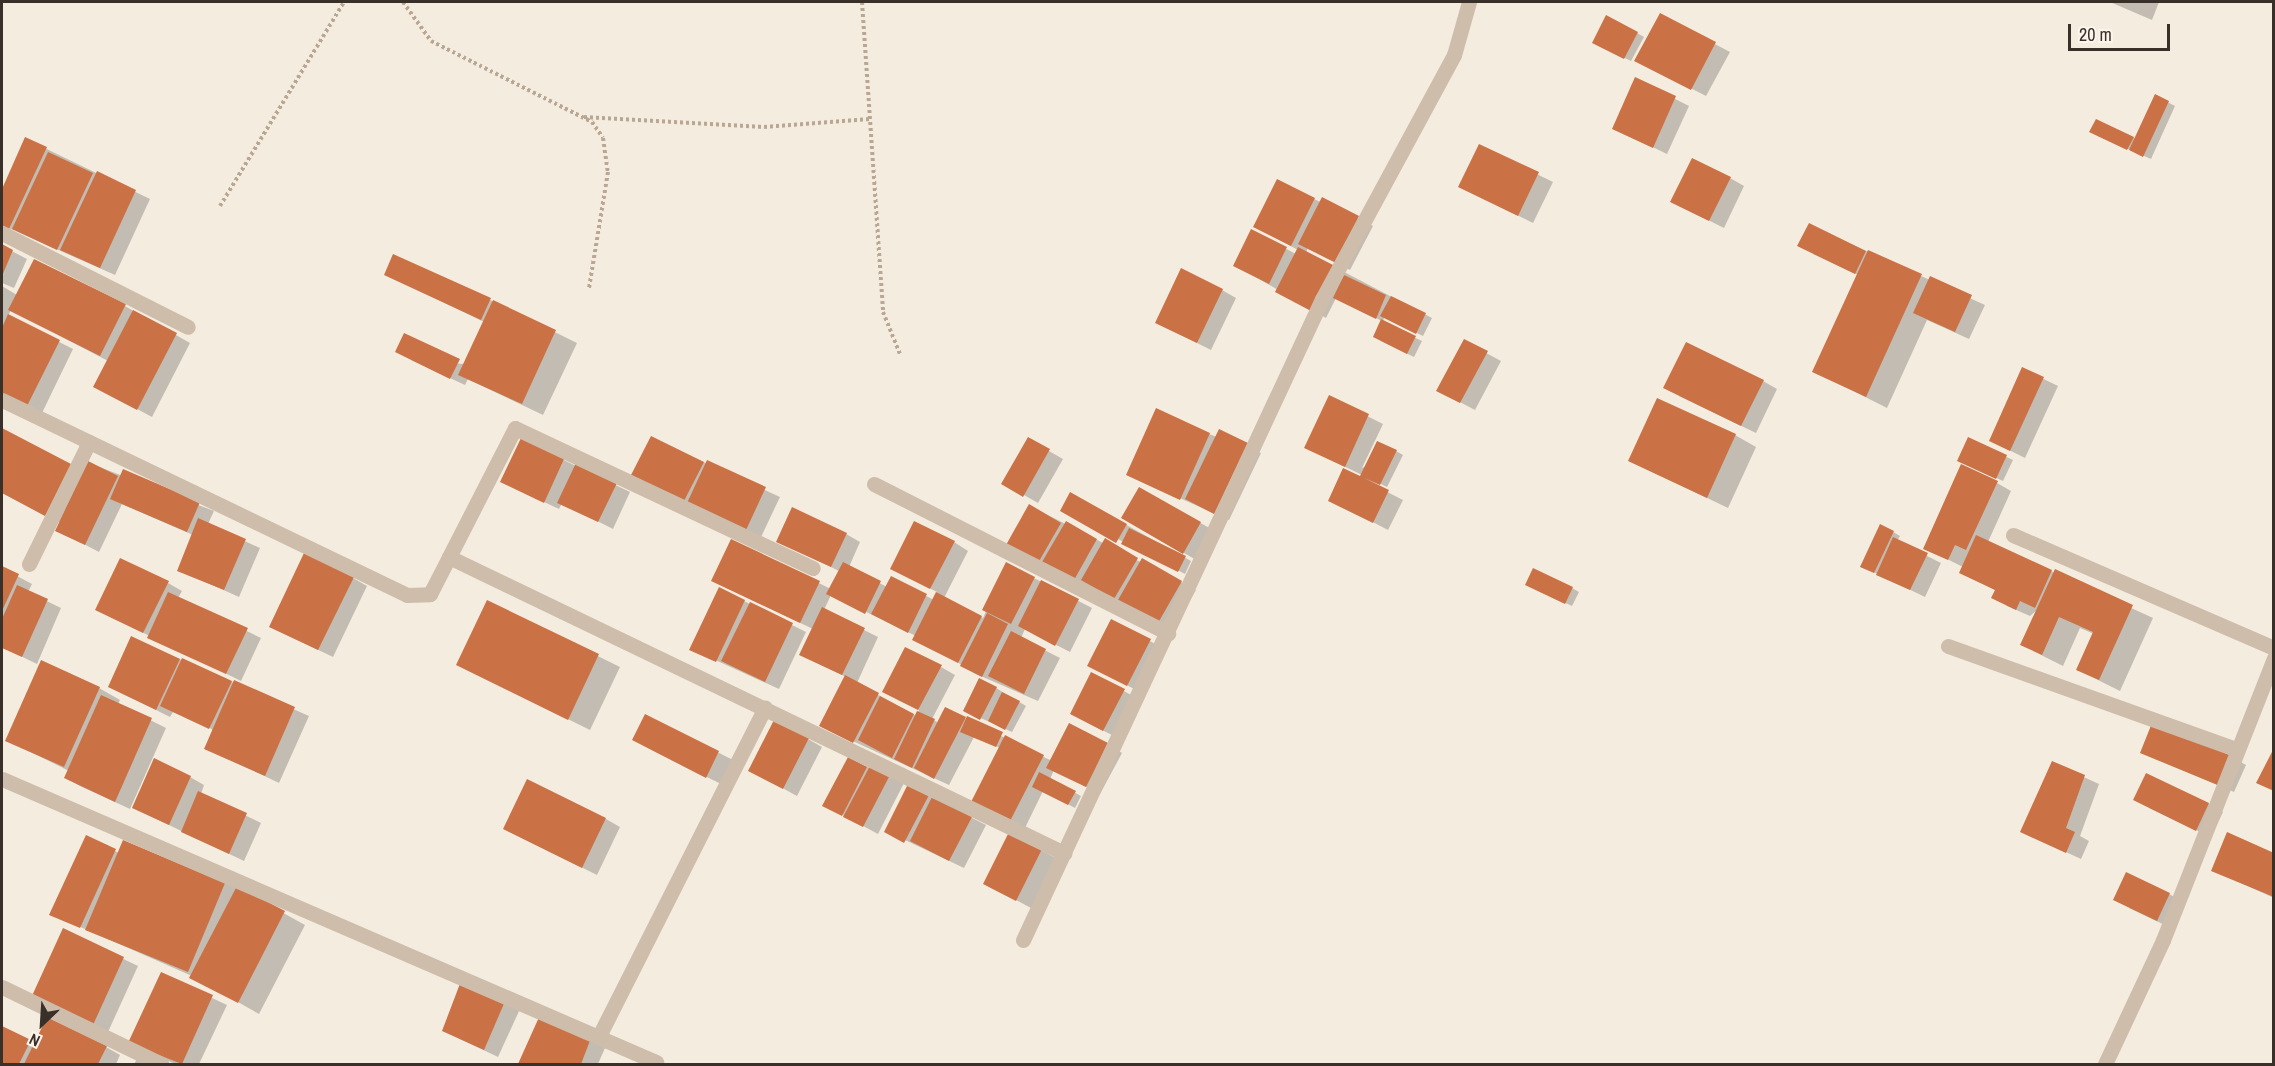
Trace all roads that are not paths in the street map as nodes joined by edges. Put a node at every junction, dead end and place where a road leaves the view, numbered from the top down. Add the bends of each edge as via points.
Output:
1 (1469, 2) edge
2 (2, 233) edge
3 (188, 327) dead end
4 (2, 400) edge
5 (89, 442) junction
6 (873, 484) dead end
7 (2013, 535) dead end
8 (449, 557) junction
9 (29, 564) dead end
10 (813, 568) dead end
11 (1168, 633) junction
12 (1948, 646) dead end
13 (2274, 648) edge
14 (2274, 658) edge
15 (765, 708) junction
16 (2236, 749) junction
17 (2, 779) edge
18 (1064, 853) junction
19 (1023, 940) dead end
20 (2, 987) edge
21 (599, 1036) junction
22 (656, 1062) dead end
23 (161, 1065) edge
24 (2105, 1065) edge

1 - 11 street via 1454,55 1322,299
2 - 3 street
4 - 5 street
5 - 8 street via 407,595 430,594
5 - 9 street
6 - 11 street
7 - 13 street
8 - 10 street via 515,428
8 - 15 street
11 - 18 street
12 - 16 street
14 - 16 street
15 - 18 street
15 - 21 street
16 - 24 street via 2163,940
17 - 21 street
18 - 19 street
20 - 23 street
21 - 22 street

